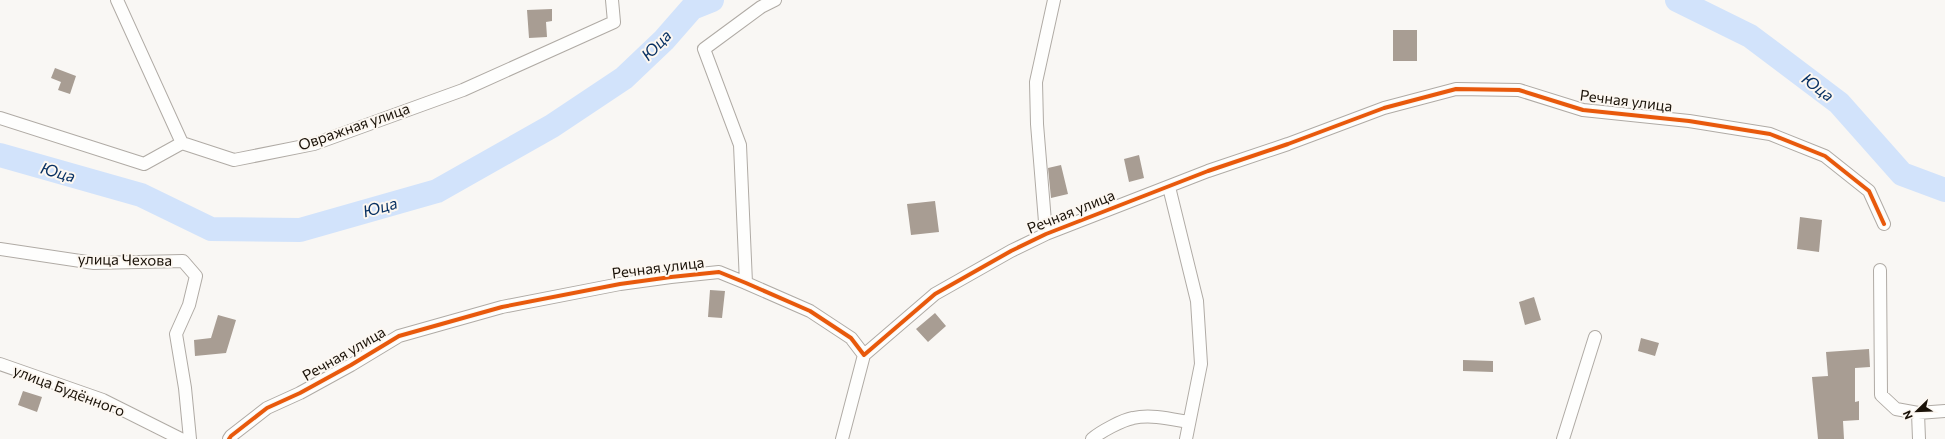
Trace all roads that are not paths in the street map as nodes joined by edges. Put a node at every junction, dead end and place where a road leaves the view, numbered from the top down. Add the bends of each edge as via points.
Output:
1 (117, 0) edge
2 (612, 0) edge
3 (775, 0) edge
4 (1054, 0) edge
5 (0, 118) edge
6 (182, 143) junction
7 (1169, 187) junction
8 (1884, 224) dead end
9 (1046, 234) junction
10 (0, 249) edge
11 (1880, 270) dead end
12 (746, 283) junction
13 (1594, 337) dead end
14 (864, 354) junction
15 (0, 364) edge
16 (1945, 411) edge
17 (1918, 413) junction
18 (1188, 422) junction
19 (181, 439) edge
20 (190, 439) edge
21 (229, 439) edge
22 (842, 439) edge
23 (1092, 439) edge
24 (1186, 439) edge
25 (1563, 439) edge
26 (1919, 439) edge

1 - 6 street
2 - 6 street, Овражная улица via 614,22 463,90 314,144 234,160
3 - 12 street via 761,7 704,49 740,144
4 - 9 street, Речная улица via 1036,82
5 - 6 street via 144,164
7 - 8 street, Речная улица via 1384,108 1456,89 1519,90 1583,110 1689,120 1770,134 1825,156 1868,191
7 - 9 street, Речная улица
7 - 18 street via 1197,301 1201,364
9 - 14 street, Речная улица via 935,294
10 - 20 street, улица Чехова via 94,263 183,261 196,276 189,305 176,334
11 - 17 street via 1881,395 1896,409
12 - 14 street, Речная улица via 810,311 851,338
12 - 21 street, Речная улица via 719,272 620,284 502,307 399,336 345,369 267,408
13 - 25 street
14 - 22 street
15 - 19 street, улица Будённого via 103,400
16 - 17 street
17 - 26 street
18 - 23 street via 1160,417 1132,418 1097,434
18 - 24 street

